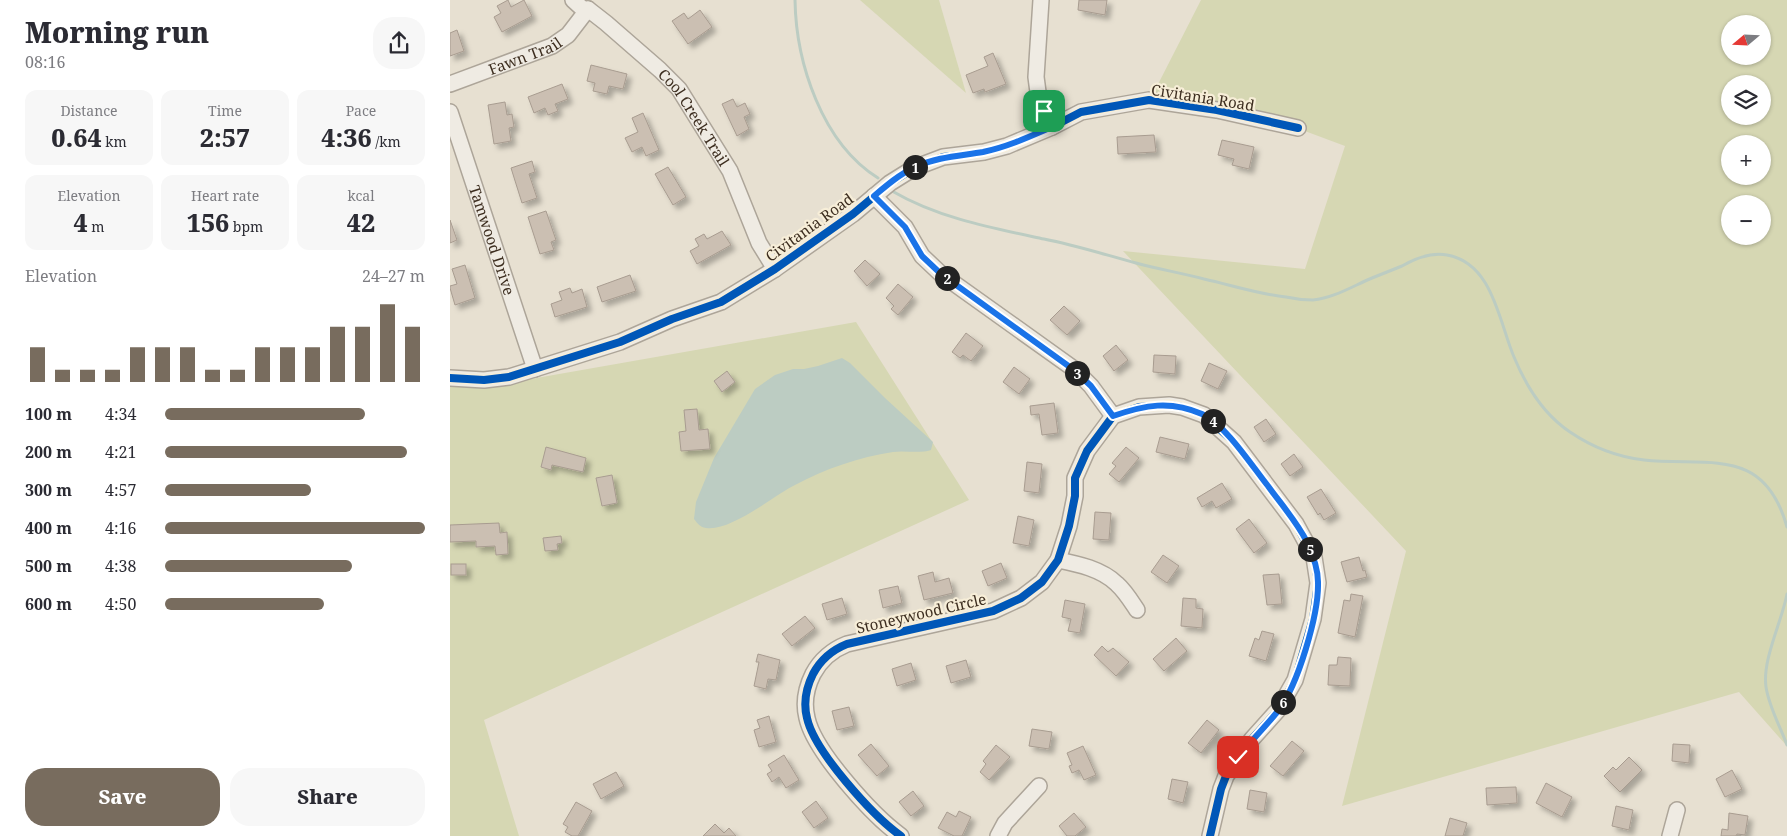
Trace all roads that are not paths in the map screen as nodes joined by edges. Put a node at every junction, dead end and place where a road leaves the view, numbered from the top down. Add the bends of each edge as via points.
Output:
1 (573, 0) edge
2 (1041, 0) edge
3 (588, 9) junction
4 (450, 84) edge
5 (450, 112) edge
6 (1052, 127) junction
7 (1298, 128) dead end
8 (874, 196) junction
9 (775, 269) junction
10 (535, 369) junction
11 (450, 378) edge
12 (1113, 416) junction
13 (1058, 560) junction
14 (1137, 610) dead end
15 (1039, 786) dead end
16 (1677, 810) dead end
17 (901, 836) edge
18 (998, 836) edge
19 (1210, 836) edge
20 (1670, 836) edge

1 - 3 street, Cool Creek Trail via 584,10
2 - 6 street via 1036,77 1041,102
3 - 4 street, Fawn Trail via 568,34 552,46
3 - 9 street, Cool Creek Trail via 660,70 678,90 730,171 759,243
5 - 10 street, Tamwood Drive
6 - 7 street, Civitania Road via 1081,112 1149,100 1217,110
6 - 8 street, Civitania Road via 1007,146 927,162 901,175
8 - 9 street, Civitania Road
8 - 12 street via 905,227 922,256 941,274 1074,370 1091,386
9 - 10 street, Civitania Road via 721,302 620,342
10 - 11 street, Civitania Road via 496,379
12 - 13 street, Stoneywood Circle via 1087,451 1075,478 1069,526
12 - 19 street via 1139,407 1170,405 1213,421 1234,442 1296,524 1307,542 1317,570 1316,603 1295,680 1278,710 1226,776
13 - 14 street via 1078,564 1117,583
13 - 17 street, Stoneywood Circle via 1042,582 1021,598 993,611 846,644 830,653 817,667 808,684 805,708 812,734 857,795
15 - 18 street via 1005,823
16 - 20 street

